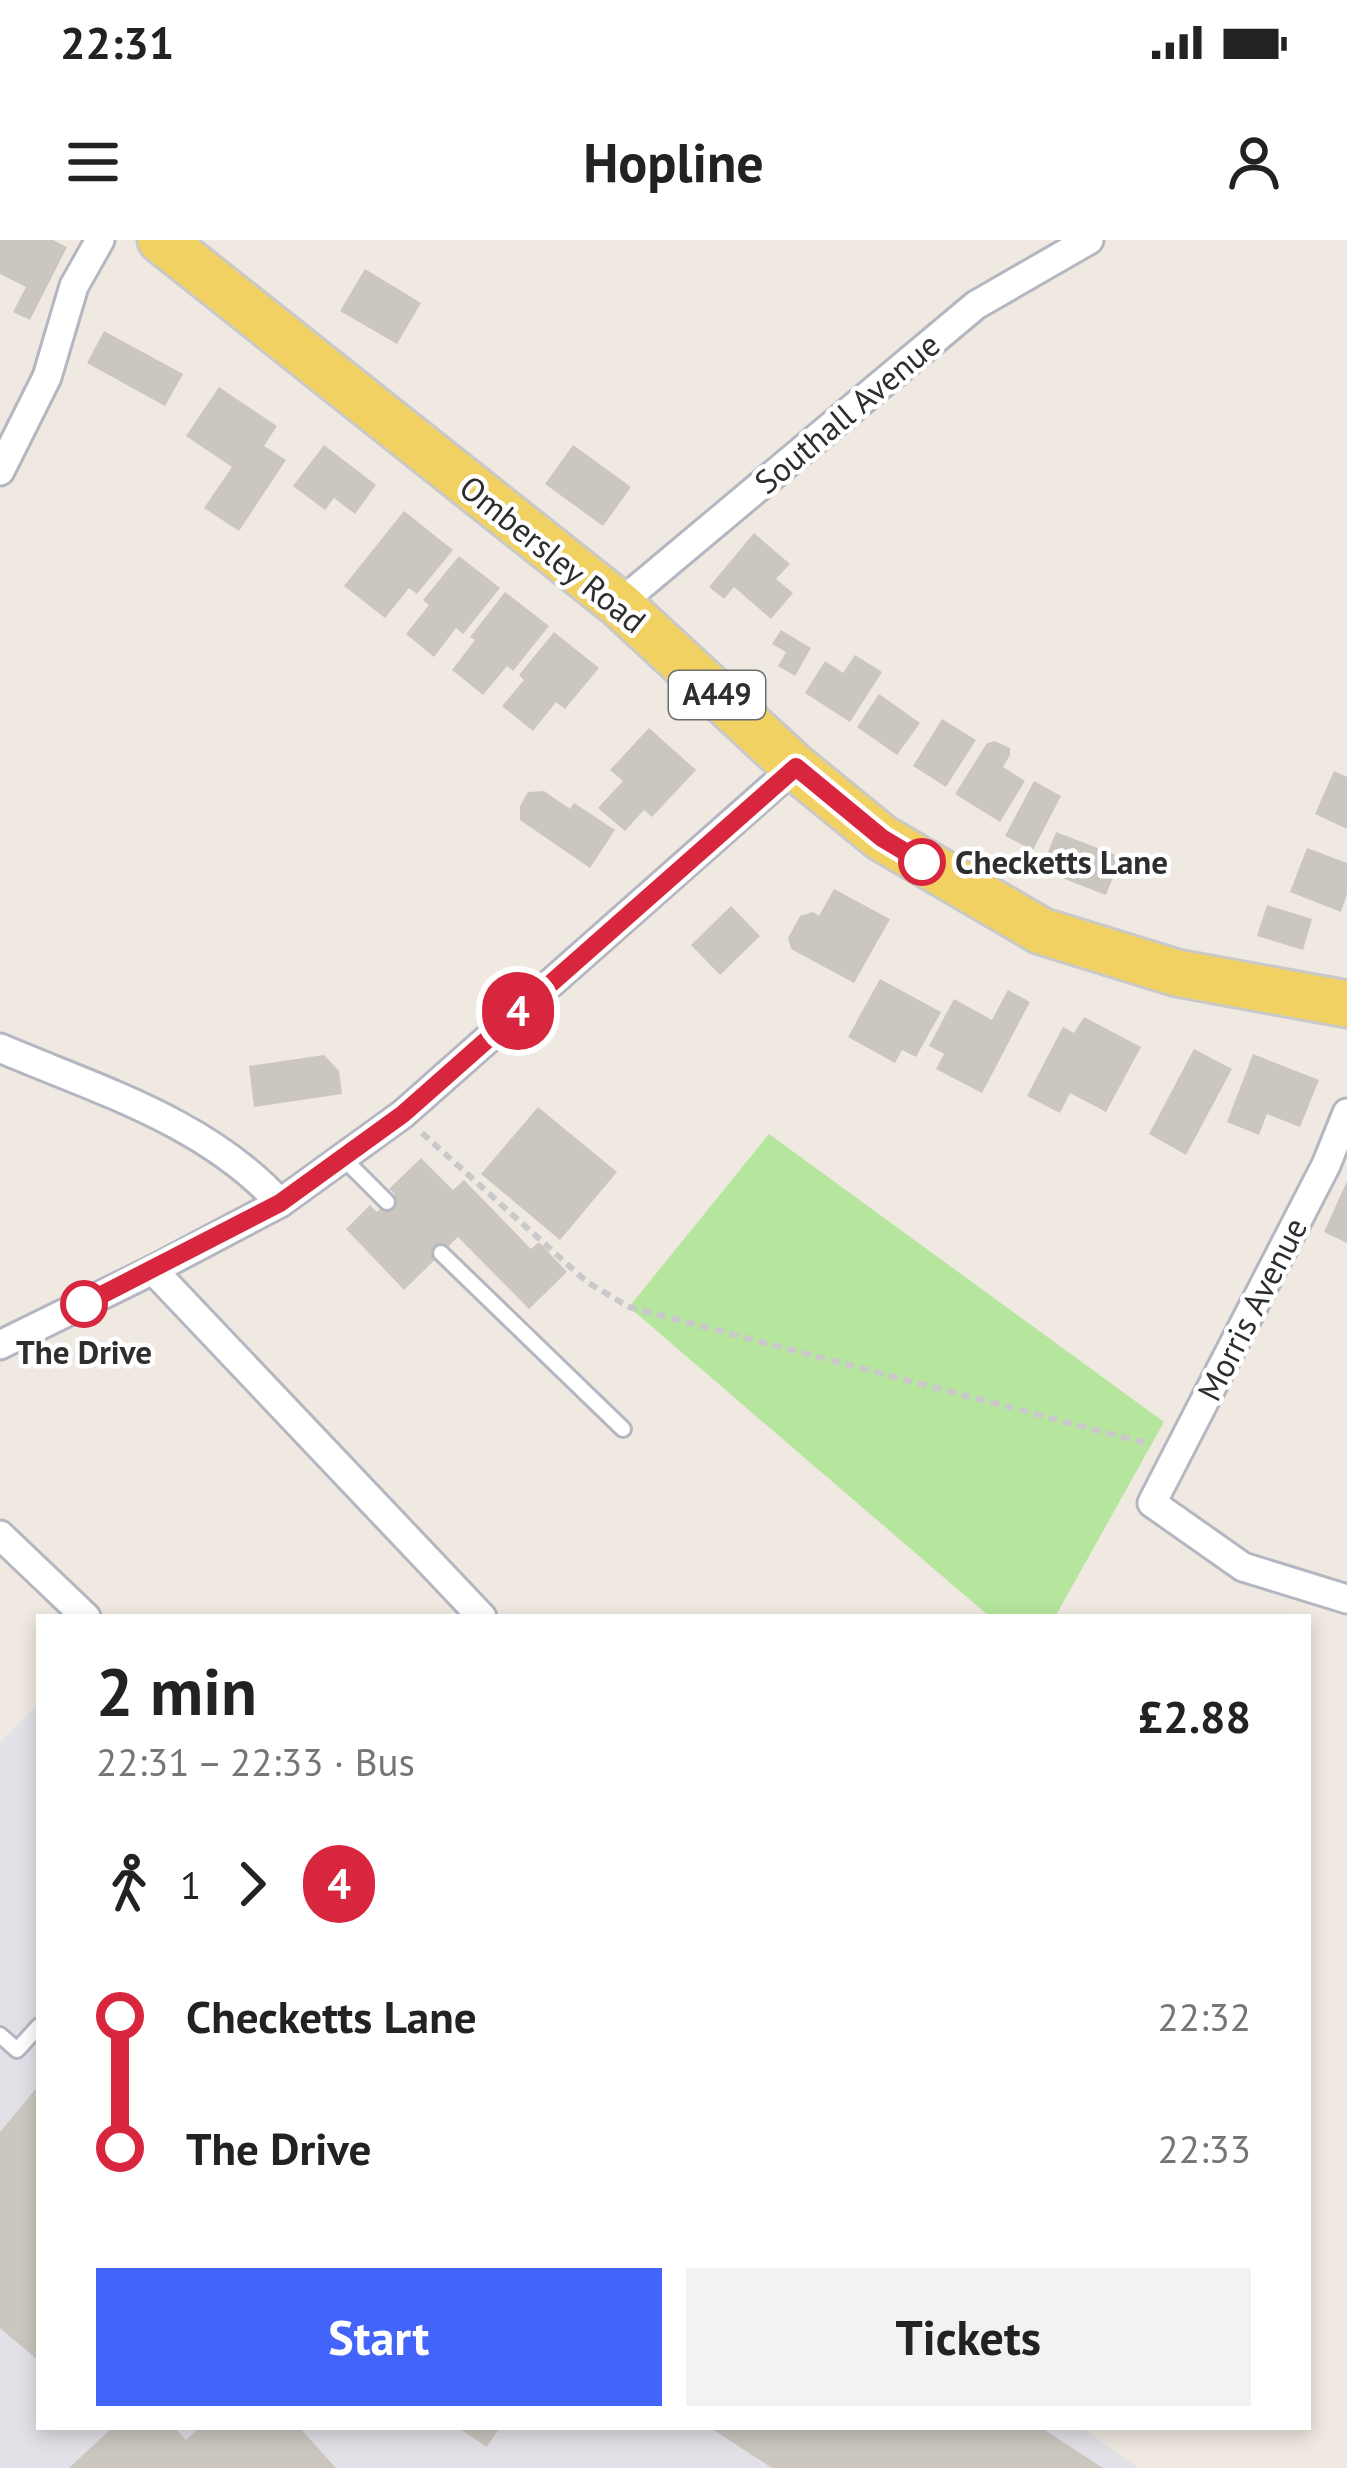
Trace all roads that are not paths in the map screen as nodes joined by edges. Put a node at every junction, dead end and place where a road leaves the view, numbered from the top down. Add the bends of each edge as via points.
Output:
1 (100, 240) edge
2 (161, 240) edge
3 (1089, 240) edge
4 (0, 471) edge
5 (619, 604) junction
6 (796, 767) junction
7 (1347, 1004) edge
8 (0, 1048) edge
9 (1347, 1113) edge
10 (344, 1159) junction
11 (387, 1202) dead end
12 (280, 1203) junction
13 (441, 1253) dead end
14 (153, 1270) junction
15 (0, 1345) edge
16 (623, 1429) dead end
17 (0, 1535) edge
18 (1347, 1599) edge
19 (83, 1614) edge
20 (479, 1614) edge
21 (36, 2029) edge
22 (0, 2035) edge

1 - 4 street
2 - 5 main road, Ombersley Road / A449
3 - 5 street, Southall Avenue via 976,305
5 - 6 main road, Ombersley Road / A449
6 - 7 main road, Ombersley Road / A449 via 882,838 1041,931 1177,973
6 - 10 street
8 - 12 street via 193,1132
9 - 18 street, Morris Avenue via 1152,1504 1243,1567
10 - 11 lane
10 - 12 street
12 - 14 street
13 - 16 lane
14 - 15 street
14 - 20 street
17 - 19 street
21 - 22 lane via 17,2050

